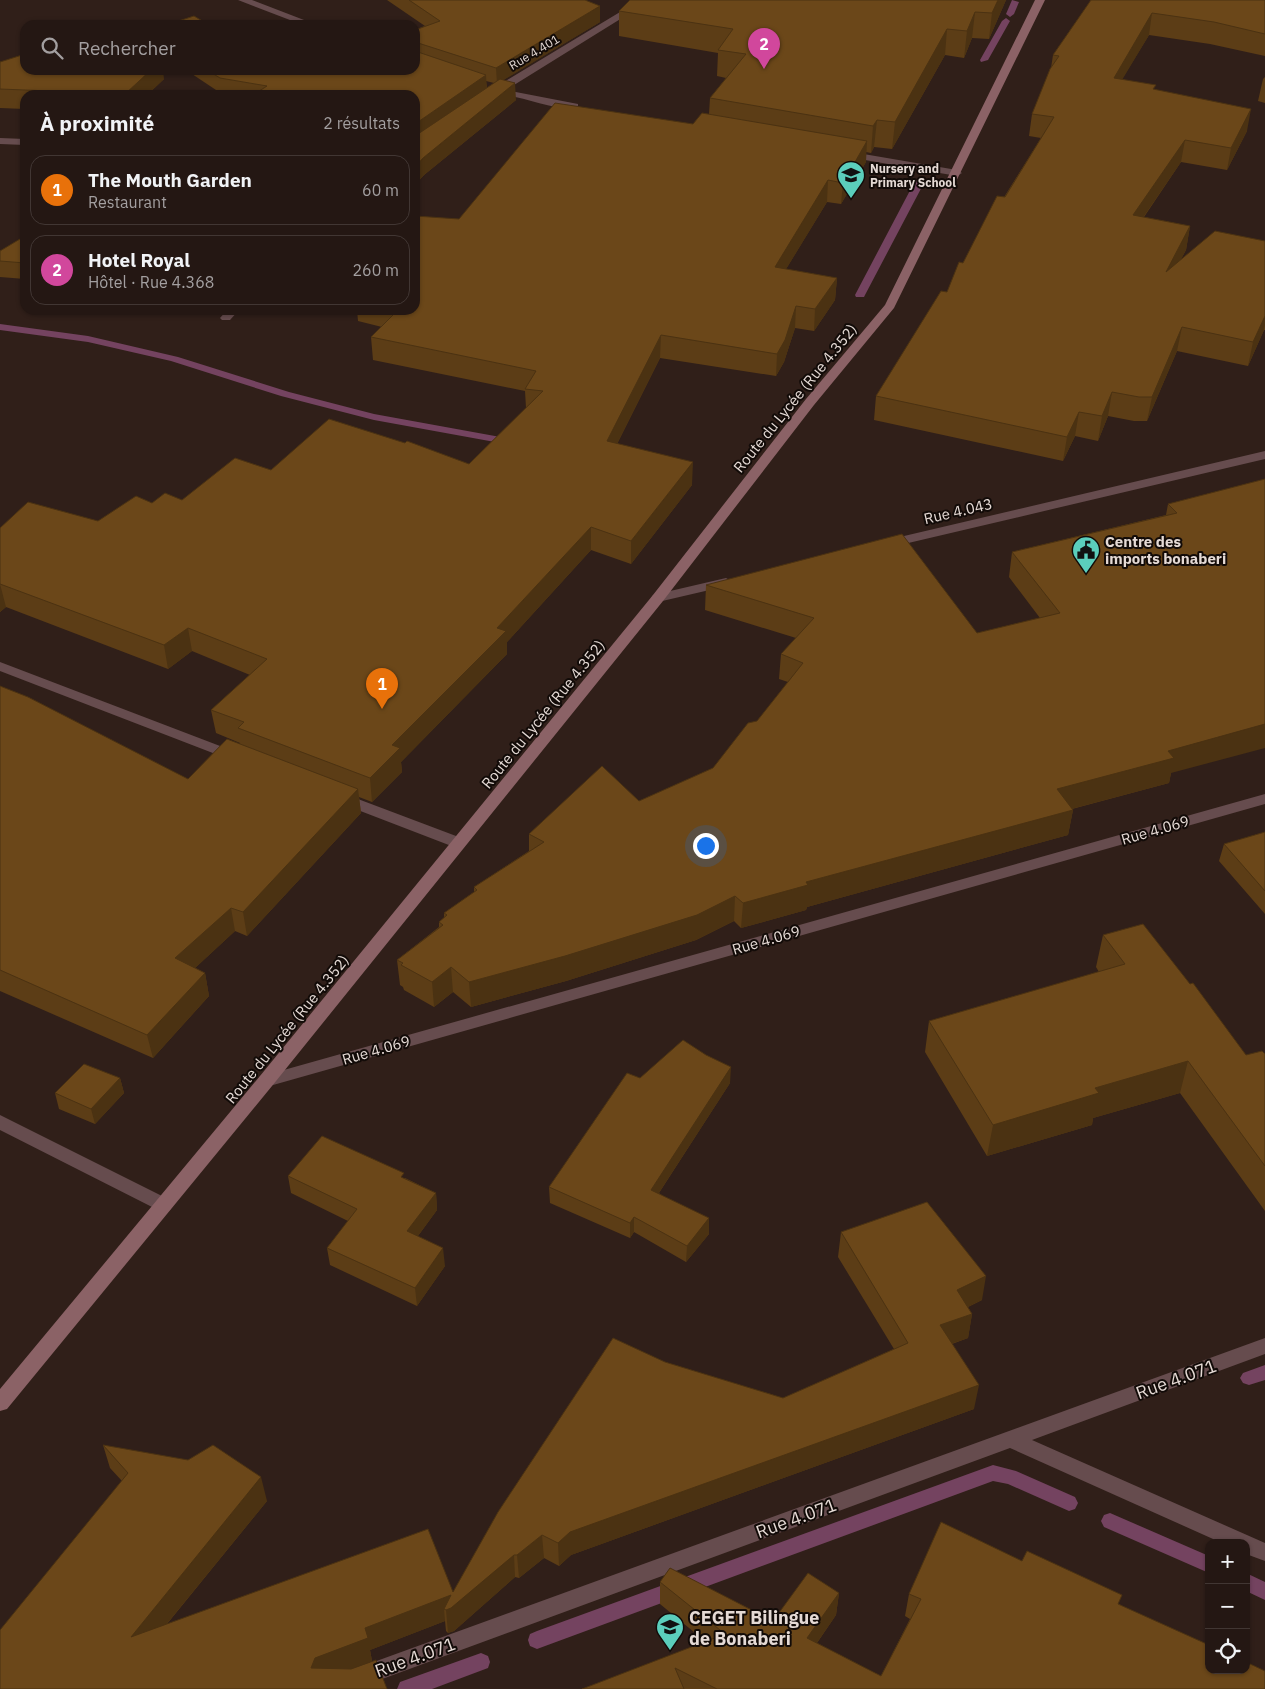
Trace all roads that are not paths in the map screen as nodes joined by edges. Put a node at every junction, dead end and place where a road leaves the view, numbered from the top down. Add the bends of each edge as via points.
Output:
1 (243, 0) edge
2 (646, 0) edge
3 (1040, 0) edge
4 (298, 20) edge
5 (493, 89) junction
6 (483, 101) edge
7 (586, 108) edge
8 (0, 140) edge
9 (20, 142) edge
10 (840, 152) edge
11 (957, 173) junction
12 (1265, 455) edge
13 (870, 548) edge
14 (735, 580) edge
15 (658, 598) junction
16 (0, 666) edge
17 (248, 761) edge
18 (330, 793) edge
19 (1265, 799) edge
20 (459, 843) junction
21 (266, 1081) junction
22 (0, 1122) edge
23 (164, 1205) junction
24 (1265, 1346) edge
25 (0, 1403) edge
26 (1012, 1440) junction
27 (1236, 1539) edge
28 (1250, 1545) edge
29 (1265, 1552) edge
30 (326, 1689) edge

1 - 4 street
2 - 5 street, Rue 4.401
3 - 11 main road, Route du Lycée (Rue 4.352)
5 - 6 street, Rue 4.401
5 - 7 street
8 - 9 street
10 - 11 street
11 - 15 main road, Route du Lycée (Rue 4.352) via 890,306 810,402
12 - 13 street, Rue 4.043
14 - 15 street
15 - 20 main road, Route du Lycée (Rue 4.352)
16 - 17 street
18 - 20 street
19 - 21 street, Rue 4.069
20 - 21 main road, Route du Lycée (Rue 4.352)
21 - 23 main road, Route du Lycée (Rue 4.352)
22 - 23 street
23 - 25 main road, Route du Lycée (Rue 4.352)
24 - 26 street, Rue 4.071
26 - 27 street
26 - 30 street, Rue 4.071
28 - 29 street

